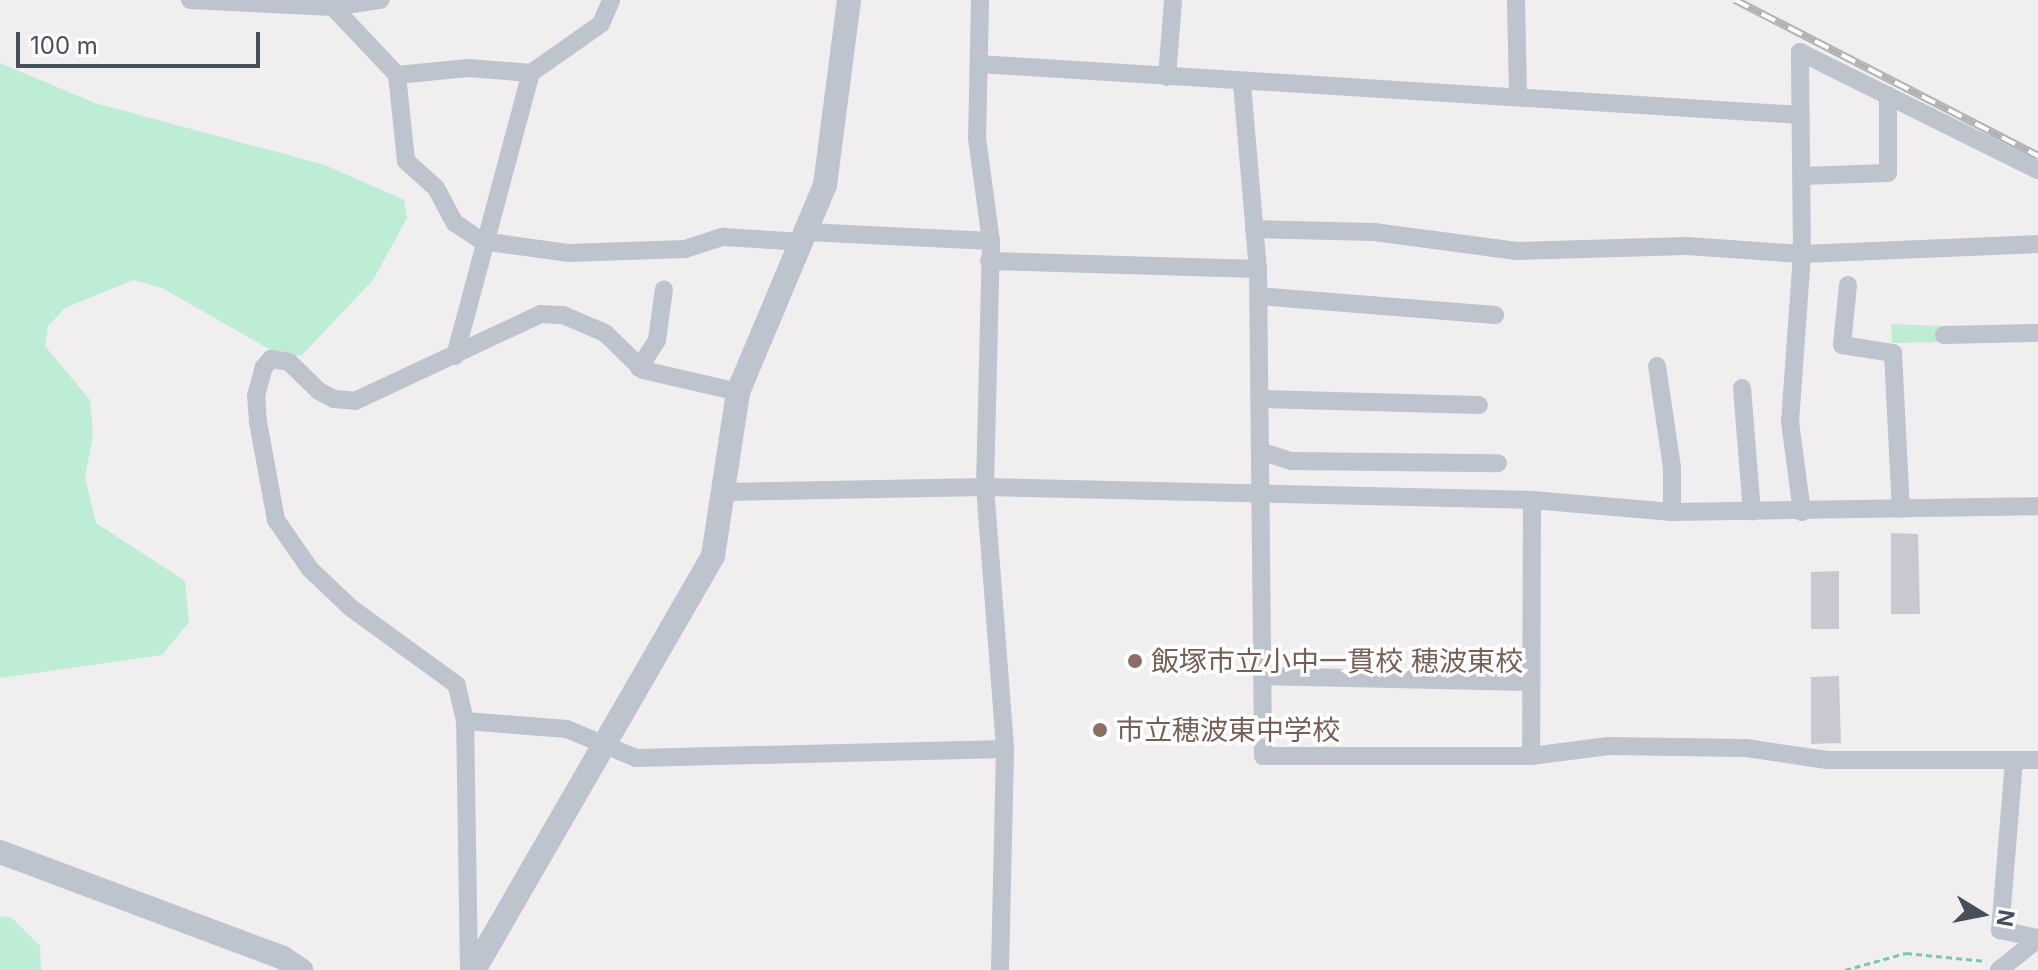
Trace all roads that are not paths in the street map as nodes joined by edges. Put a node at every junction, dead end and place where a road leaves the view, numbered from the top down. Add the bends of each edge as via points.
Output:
1 (190, 0) edge
2 (380, 0) edge
3 (611, 0) edge
4 (849, 0) edge
5 (980, 0) edge
6 (1173, 0) edge
7 (1516, 0) edge
8 (333, 7) junction
9 (979, 64) junction
10 (531, 73) junction
11 (397, 75) junction
12 (1167, 77) junction
13 (1242, 84) junction
14 (1518, 94) junction
15 (1888, 95) junction
16 (1800, 115) junction
17 (2038, 170) edge
18 (1801, 176) junction
19 (1254, 229) junction
20 (805, 237) junction
21 (482, 241) junction
22 (991, 241) junction
23 (2038, 244) edge
24 (1802, 254) junction
25 (989, 261) junction
26 (1258, 269) junction
27 (1848, 285) dead end
28 (664, 289) dead end
29 (1258, 296) junction
30 (1495, 315) dead end
31 (2038, 333) edge
32 (1944, 335) dead end
33 (455, 356) junction
34 (1657, 366) dead end
35 (639, 368) junction
36 (1742, 388) dead end
37 (738, 392) junction
38 (1260, 399) junction
39 (1479, 405) dead end
40 (1260, 451) junction
41 (1498, 463) dead end
42 (985, 487) junction
43 (724, 492) junction
44 (1259, 497) junction
45 (1532, 500) junction
46 (2038, 506) edge
47 (1901, 509) junction
48 (1672, 512) junction
49 (1752, 512) junction
50 (1802, 512) junction
51 (1262, 676) junction
52 (1530, 682) junction
53 (465, 721) junction
54 (602, 742) junction
55 (1005, 749) junction
56 (1531, 756) junction
57 (2038, 760) edge
58 (2014, 761) junction
59 (0, 852) edge
60 (2038, 939) edge
61 (2002, 968) edge
62 (301, 970) edge
63 (472, 970) edge
64 (1000, 970) edge

1 - 8 street
2 - 8 street
3 - 10 street via 601,24
4 - 20 street via 825,185
5 - 9 street
6 - 12 street
7 - 14 street
8 - 11 street via 361,43
9 - 12 street
9 - 22 street via 977,138
10 - 11 street via 468,68
10 - 21 street
11 - 21 street via 406,161 436,188 455,223
12 - 13 street
13 - 14 street
13 - 19 street
14 - 16 street
15 - 16 street via 1800,52
15 - 17 street
15 - 18 street via 1888,173
16 - 18 street
18 - 24 street
19 - 24 street via 1374,232 1517,251 1687,246
19 - 26 street
20 - 21 street via 723,237 685,249 569,253
20 - 22 street
20 - 37 street
21 - 33 street via 471,309
22 - 25 street
23 - 24 street
24 - 50 street via 1790,422
25 - 26 street
25 - 42 street
26 - 29 street
27 - 47 street via 1842,345 1893,353
28 - 35 street via 657,340
29 - 30 street
29 - 38 street
31 - 32 street
33 - 35 street via 541,314 563,315 605,333
33 - 53 street via 355,401 334,399 289,362 271,359 256,396 267,491 276,520 310,569 351,608 457,685
34 - 48 street via 1672,467
35 - 37 street
36 - 49 street
37 - 43 street
38 - 39 street
38 - 40 street
40 - 41 street via 1291,461
40 - 44 street
42 - 43 street
42 - 44 street
42 - 55 street
43 - 54 street via 713,556
44 - 45 street
44 - 51 street
45 - 48 street
45 - 52 street
46 - 47 street
47 - 50 street
48 - 49 street
49 - 50 street
51 - 52 street
51 - 56 street via 1263,756
52 - 56 street
53 - 54 street via 567,729
53 - 63 street
54 - 55 street via 636,758 674,760 724,752
54 - 63 street
55 - 64 street
56 - 58 street via 1608,746 1746,748 1827,760
57 - 58 street
58 - 60 street via 2000,930
59 - 62 street via 283,958
60 - 61 street

